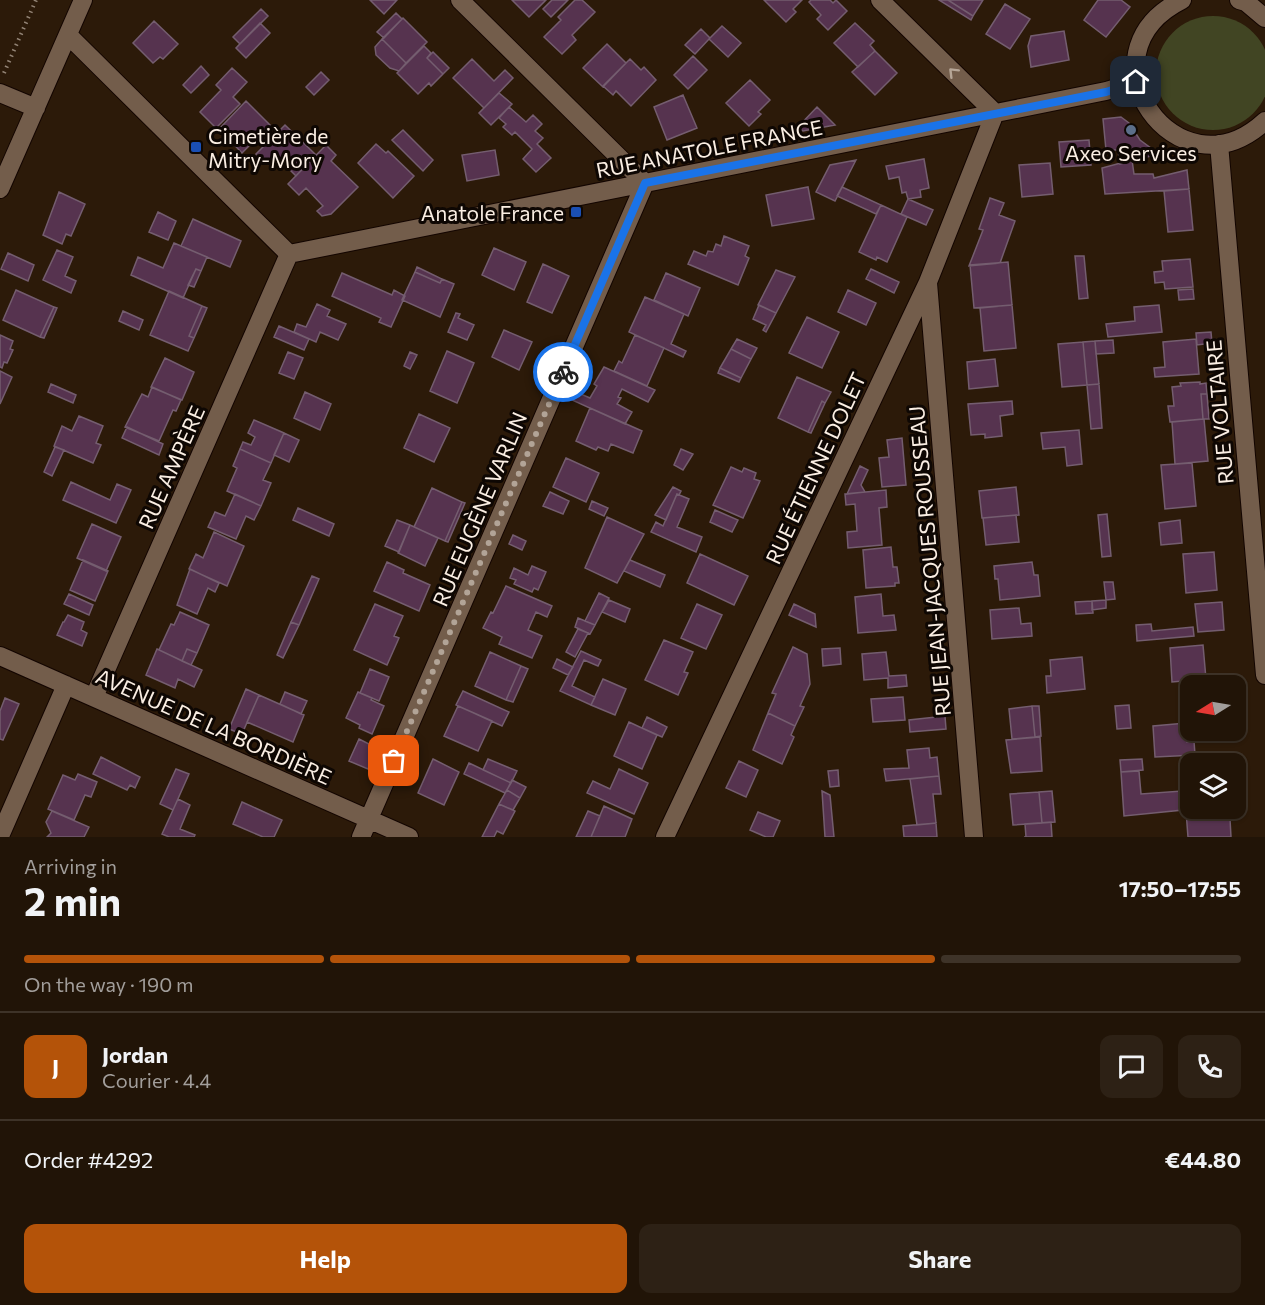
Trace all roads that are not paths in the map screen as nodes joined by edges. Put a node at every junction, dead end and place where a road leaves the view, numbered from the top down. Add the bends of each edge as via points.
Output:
1 (83, 0) edge
2 (460, 0) edge
3 (880, 0) edge
4 (1182, 0) edge
5 (1239, 0) edge
6 (1265, 18) edge
7 (68, 35) junction
8 (1136, 82) junction
9 (0, 93) edge
10 (36, 108) junction
11 (995, 113) junction
12 (1265, 121) edge
13 (1220, 144) junction
14 (645, 183) junction
15 (0, 189) edge
16 (289, 254) junction
17 (928, 282) junction
18 (0, 656) edge
19 (1265, 675) edge
20 (66, 685) junction
21 (94, 697) junction
22 (369, 819) junction
23 (0, 836) edge
24 (361, 837) edge
25 (409, 837) edge
26 (665, 837) edge
27 (974, 837) edge

1 - 7 street
2 - 14 street
11 -> 3 street
4 - 8 street via 1167,7 1141,40
5 - 6 street
7 - 10 street
7 - 16 street
8 - 11 street, RUE ANATOLE FRANCE via 1106,92
8 - 13 street via 1150,113 1175,136 1196,143
9 - 10 street
10 - 15 street
11 - 14 street, RUE ANATOLE FRANCE
11 - 17 street, RUE ÉTIENNE DOLET
12 - 13 street via 1237,140
13 - 19 street, RUE VOLTAIRE
14 - 16 street, RUE ANATOLE FRANCE
14 - 22 street, RUE EUGÈNE VARLIN
16 - 21 street, RUE AMPÈRE
17 - 26 street, RUE ÉTIENNE DOLET
17 - 27 street, RUE JEAN-JACQUES ROUSSEAU
18 - 20 street, AVENUE DE LA BORDIÈRE
20 - 21 street, AVENUE DE LA BORDIÈRE
20 - 23 street
21 - 22 street, AVENUE DE LA BORDIÈRE
22 - 24 street, RUE EUGÈNE VARLIN
22 - 25 street, AVENUE DE LA BORDIÈRE

